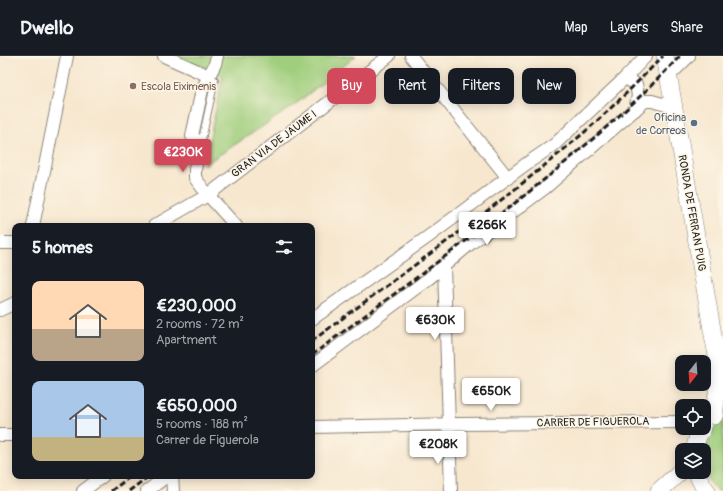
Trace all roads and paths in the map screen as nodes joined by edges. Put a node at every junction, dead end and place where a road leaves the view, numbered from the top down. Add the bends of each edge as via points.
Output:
1 (67, 56) edge
2 (164, 56) edge
3 (217, 56) edge
4 (389, 56) edge
5 (411, 56) edge
6 (646, 56) edge
7 (664, 56) edge
8 (689, 56) edge
9 (668, 77) junction
10 (212, 78) junction
11 (625, 78) junction
12 (673, 107) junction
13 (635, 110) junction
14 (508, 178) junction
15 (208, 195) junction
16 (34, 223) edge
17 (159, 223) edge
18 (233, 223) edge
19 (0, 243) edge
20 (12, 244) edge
21 (444, 265) junction
22 (12, 304) edge
23 (0, 310) edge
24 (315, 317) edge
25 (315, 364) edge
26 (722, 372) edge
27 (711, 413) edge
28 (675, 422) edge
29 (449, 424) junction
30 (315, 427) edge
31 (0, 435) edge
32 (12, 435) edge
33 (675, 476) edge
34 (99, 479) edge
35 (163, 479) edge
36 (172, 479) edge
37 (700, 479) edge
38 (83, 491) edge
39 (147, 491) edge
40 (173, 491) edge
41 (451, 491) edge
42 (659, 491) edge
43 (707, 491) edge

1 - 16 street
2 - 10 street
3 - 10 street
4 - 15 street, GRAN VIA DE JAUME I
5 - 14 street
6 - 11 street
7 - 9 main road, RONDA DE FERRAN PUIG
8 - 9 street
9 - 12 main road, RONDA DE FERRAN PUIG
10 - 15 street via 202,90 192,136 201,144 195,178
11 - 13 street via 636,84 638,96
11 - 14 street via 554,145
12 - 13 street via 645,101
12 - 26 main road, RONDA DE FERRAN PUIG via 712,335
13 - 21 street via 545,188
14 - 24 street
15 - 17 street, GRAN VIA DE JAUME I
15 - 18 street
19 - 20 street
21 - 25 street
21 - 29 street
22 - 23 street
26 - 27 main road, RONDA DE FERRAN PUIG
28 - 29 street, CARRER DE FIGUEROLA
29 - 30 street, CARRER DE FIGUEROLA
29 - 41 street
31 - 32 street
33 - 42 main road
34 - 38 street
35 - 39 street
36 - 40 street
37 - 43 main road

